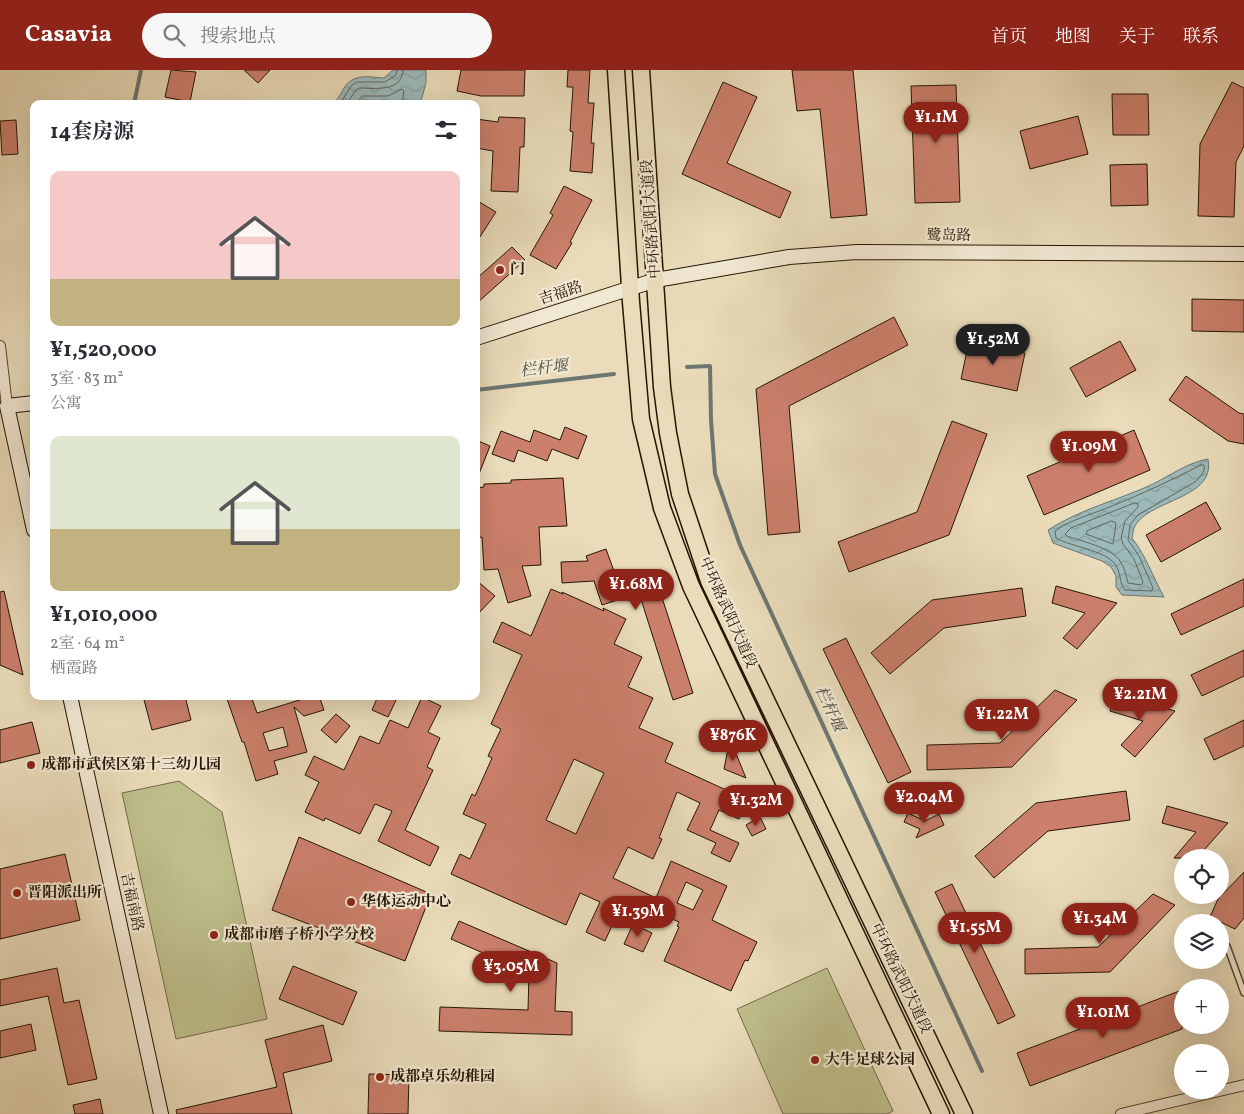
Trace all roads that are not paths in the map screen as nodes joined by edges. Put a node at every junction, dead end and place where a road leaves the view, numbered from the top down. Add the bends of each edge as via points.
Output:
1 (616, 70) edge
2 (641, 70) edge
3 (1244, 254) edge
4 (656, 280) junction
5 (631, 289) junction
6 (480, 337) edge
7 (0, 346) edge
8 (30, 404) edge
9 (2, 409) edge
10 (30, 515) edge
11 (71, 700) edge
12 (1229, 952) edge
13 (1244, 993) edge
14 (1244, 1085) edge
15 (161, 1114) edge
16 (941, 1114) edge
17 (964, 1114) edge
18 (1121, 1114) edge

1 - 5 main road, 中环路武阳大道段
2 - 4 main road, 中环路武阳大道段
3 - 4 street, 鹭岛路 via 856,252 789,257
4 - 5 street, 吉福路
4 - 17 main road, 中环路武阳大道段 via 668,433 680,494 709,581
5 - 6 street, 吉福路
5 - 16 main road, 中环路武阳大道段 via 641,419 662,508 691,586
7 - 9 street
8 - 9 street
9 - 10 street
11 - 15 street, 吉福南路
12 - 13 lane
14 - 18 street

